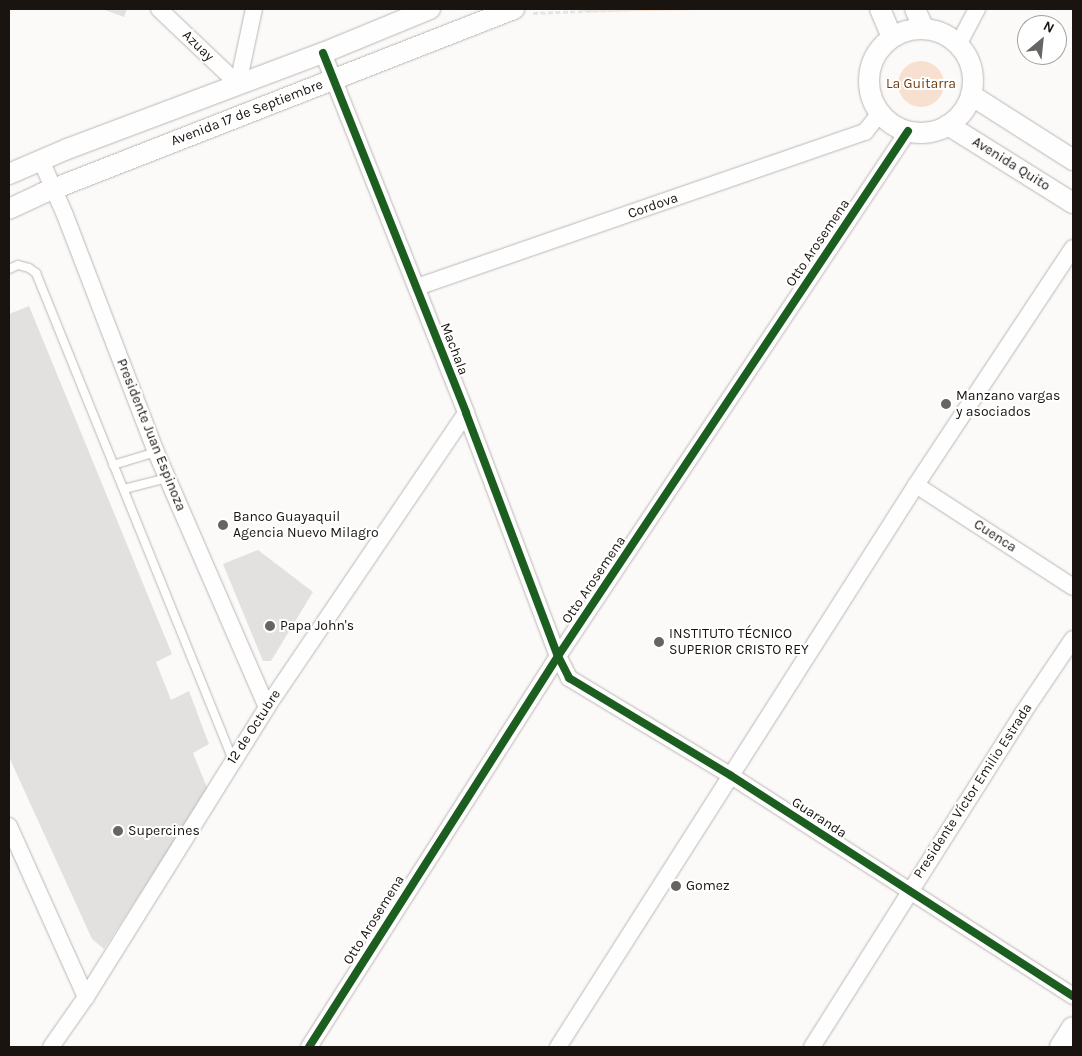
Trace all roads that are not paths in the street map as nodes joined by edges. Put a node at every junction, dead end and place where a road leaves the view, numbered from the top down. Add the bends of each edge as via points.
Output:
1 (159, 9) edge
2 (254, 9) edge
3 (430, 9) edge
4 (880, 9) edge
5 (914, 9) edge
6 (977, 9) edge
7 (508, 12) edge
8 (407, 14) edge
9 (924, 29) junction
10 (892, 37) junction
11 (958, 45) junction
12 (323, 53) junction
13 (333, 79) junction
14 (238, 84) junction
15 (971, 95) junction
16 (880, 113) junction
17 (948, 125) junction
18 (908, 131) junction
19 (41, 160) junction
20 (1073, 160) edge
21 (9, 174) edge
22 (54, 189) junction
23 (1073, 203) edge
24 (9, 209) edge
25 (1073, 248) edge
26 (9, 269) edge
27 (417, 287) junction
28 (466, 413) junction
29 (156, 452) junction
30 (113, 464) junction
31 (168, 478) junction
32 (916, 485) junction
33 (124, 488) junction
34 (1073, 587) edge
35 (1073, 639) edge
36 (558, 656) junction
37 (267, 707) junction
38 (233, 761) junction
39 (730, 776) junction
40 (9, 826) edge
41 (910, 891) junction
42 (1073, 996) edge
43 (86, 997) junction
44 (1073, 1028) edge
45 (51, 1047) edge
46 (308, 1047) edge
47 (558, 1047) edge
48 (812, 1047) edge
49 (1061, 1047) edge

1 - 14 street, Azuay
2 - 14 street
3 - 8 street
4 - 10 street
5 - 9 street
6 - 11 street
7 - 13 street, Avenida 17 de Septiembre
8 - 12 street
9 - 10 street
9 - 11 street via 948,37
10 - 16 street via 880,48 871,64 868,81 871,98
11 - 15 street via 972,74
12 - 13 street, Machala
12 - 14 street
13 - 22 street, Avenida 17 de Septiembre
13 - 27 street, Machala
14 - 19 street
15 - 17 street via 958,117
15 - 20 street
16 - 18 street via 897,127
16 - 27 street, Cordova via 865,132
17 - 18 street via 929,132
17 - 23 street, Avenida Quito
18 - 36 street, Otto Arosemena
19 - 21 street
19 - 22 street, Presidente Juan Espinoza
22 - 24 street, Avenida 17 de Septiembre
22 - 29 street, Presidente Juan Espinoza
25 - 32 street
26 - 30 lane via 18,265 36,273
27 - 28 street, Machala
28 - 36 street, Machala
28 - 37 street, 12 de Octubre
29 - 30 lane
29 - 31 street, Presidente Juan Espinoza
30 - 33 lane
31 - 33 lane
31 - 37 street, Presidente Juan Espinoza
32 - 34 street, Cuenca
32 - 39 street
33 - 38 lane
35 - 41 street, Presidente Víctor Emilio Estrada
36 - 39 street, Guaranda via 569,678
36 - 46 street, Otto Arosemena
37 - 38 street, 12 de Octubre
38 - 43 street, 12 de Octubre
39 - 41 street, Guaranda
39 - 47 street
40 - 43 street
41 - 42 street, Guaranda
41 - 48 street, Presidente Víctor Emilio Estrada
43 - 45 street, 12 de Octubre
44 - 49 main road

